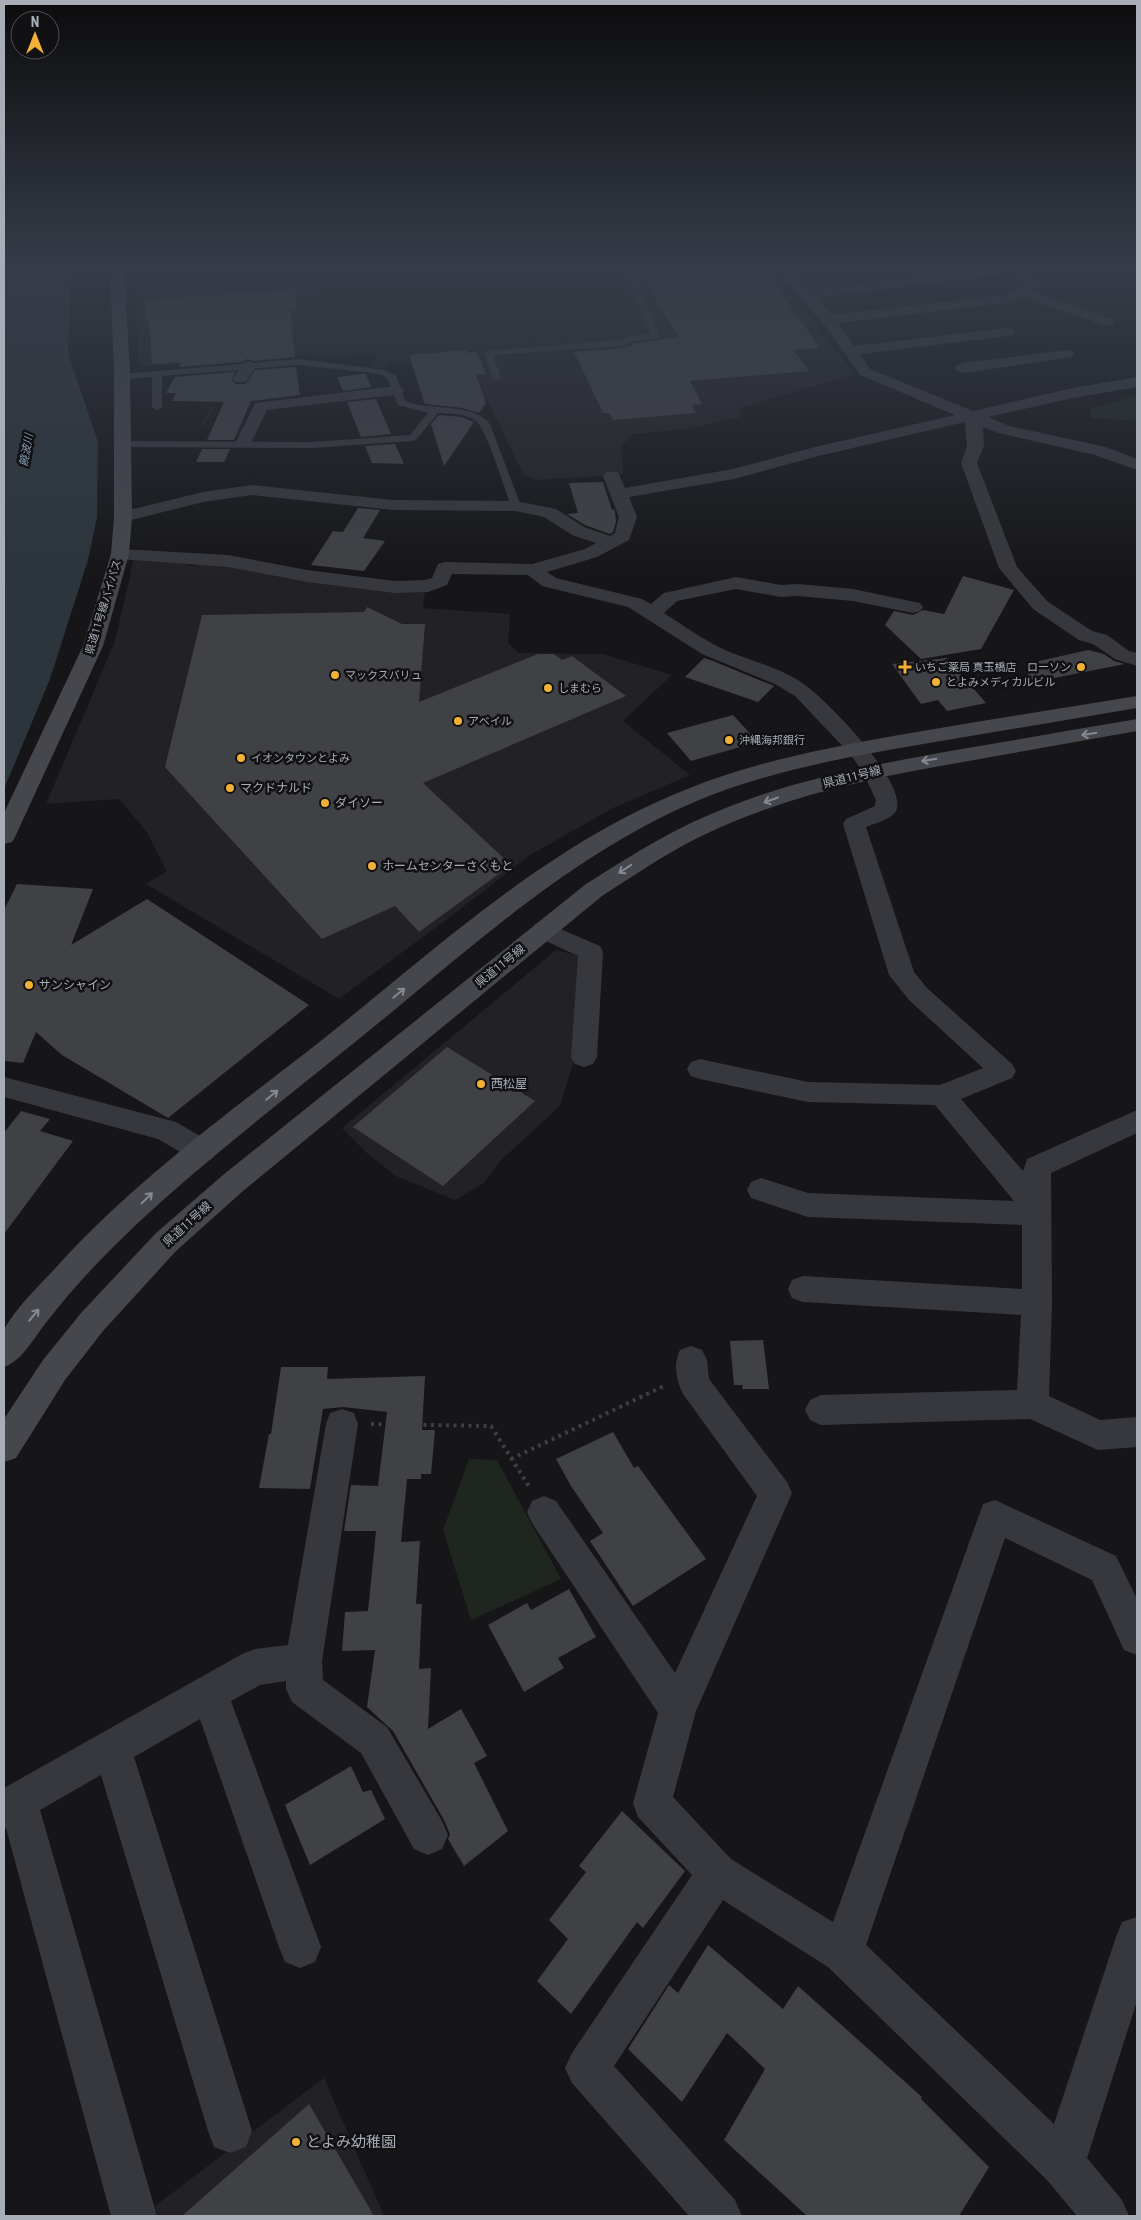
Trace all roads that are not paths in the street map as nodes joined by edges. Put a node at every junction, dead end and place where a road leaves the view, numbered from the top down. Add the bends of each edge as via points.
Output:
1 (122, 373) edge
2 (247, 373) edge
3 (380, 373) edge
4 (494, 373) edge
5 (866, 373) edge
6 (1013, 373) edge
7 (157, 374) junction
8 (1016, 375) dead end
9 (122, 377) junction
10 (496, 378) dead end
11 (1137, 382) edge
12 (1033, 387) dead end
13 (396, 391) junction
14 (1049, 399) junction
15 (157, 407) dead end
16 (436, 410) junction
17 (972, 417) junction
18 (123, 444) junction
19 (243, 444) junction
20 (1136, 464) edge
21 (516, 506) junction
22 (123, 516) junction
23 (612, 542) junction
24 (120, 554) junction
25 (533, 570) junction
26 (913, 607) dead end
27 (652, 613) junction
28 (1137, 660) edge
29 (1137, 702) edge
30 (1137, 725) edge
31 (858, 749) junction
32 (874, 771) junction
33 (4, 837) edge
34 (544, 930) junction
35 (584, 1057) dead end
36 (700, 1069) dead end
37 (4, 1087) edge
38 (942, 1095) junction
39 (1137, 1121) edge
40 (202, 1150) junction
41 (761, 1190) dead end
42 (1037, 1211) junction
43 (803, 1289) dead end
44 (1037, 1303) junction
45 (4, 1353) edge
46 (680, 1372) road end
47 (1032, 1404) junction
48 (821, 1410) dead end
49 (342, 1424) road end
50 (1137, 1432) edge
51 (4, 1446) edge
52 (544, 1512) road end
53 (1137, 1637) edge
54 (304, 1661) junction
55 (209, 1693) junction
56 (678, 1709) junction
57 (112, 1748) junction
58 (11, 1805) edge
59 (428, 1835) dead end
60 (718, 1873) junction
61 (1137, 1937) edge
62 (300, 1947) dead end
63 (843, 1952) junction
64 (230, 2132) dead end
65 (1063, 2164) junction
66 (134, 2216) edge
67 (719, 2216) edge
68 (1106, 2216) edge

1 - 9 main road, 県道11号線バイパス
2 - 7 lane
3 - 13 lane via 391,376
4 - 10 lane
5 - 17 street
6 - 8 street
7 - 9 lane
7 - 15 lane
9 - 18 main road, 県道11号線バイパス
11 - 14 street
12 - 14 street
13 - 16 lane via 401,403
13 - 19 street via 261,406
14 - 17 street
16 - 19 lane via 413,438
16 - 21 lane via 467,412 478,416 485,424
17 - 20 street via 1004,430 1100,450
17 - 23 street via 815,452 734,474 616,485 628,517 623,536
17 - 28 street via 976,453 969,463 1008,568 1040,605 1086,636
18 - 19 lane
18 - 22 main road, 県道11号線バイパス
21 - 22 street via 393,505 244,490
21 - 23 street via 550,513 578,530
22 - 24 main road, 県道11号線バイパス
23 - 25 street via 591,553
24 - 25 street via 228,561 307,576 395,587 428,586 440,581 445,568
24 - 33 main road, 県道11号線バイパス via 93,646
25 - 27 street via 549,582 635,602
26 - 27 street via 853,595 781,591 736,584 671,597
27 - 31 street via 709,650 782,680 802,692
29 - 31 main road, 県道11号線
30 -> 32 main road, 県道11号線
31 - 32 street
40 -> 31 main road, 県道11号線 via 497,915 600,841 642,817 692,795 779,768
32 -> 34 main road, 県道11号線 via 776,798 682,835 594,890
32 - 38 street via 887,800 886,810 854,824 902,975 918,994 1003,1071
34 - 35 street via 591,952
34 - 51 main road, 県道11号線 via 233,1182 166,1242 70,1350
36 - 38 street via 808,1092
37 - 40 street via 166,1130
38 - 42 street
39 - 42 street via 1037,1167
45 -> 40 main road, 県道11号線 via 79,1265 153,1192
41 - 42 street via 808,1205
42 - 44 street
43 - 44 street
44 - 47 street
46 - 56 street via 694,1384 775,1493
47 - 48 street
47 - 50 street via 1098,1435
49 - 54 street
52 - 56 street
53 - 63 street via 1104,1568 995,1516
54 - 55 street via 255,1667
54 - 59 street via 305,1689 374,1740
55 - 57 street
55 - 62 street
56 - 60 street via 652,1803
57 - 58 street
57 - 64 street
58 - 66 street
60 - 63 street
60 - 67 street via 586,2068
61 - 65 street
63 - 65 street
65 - 68 street

